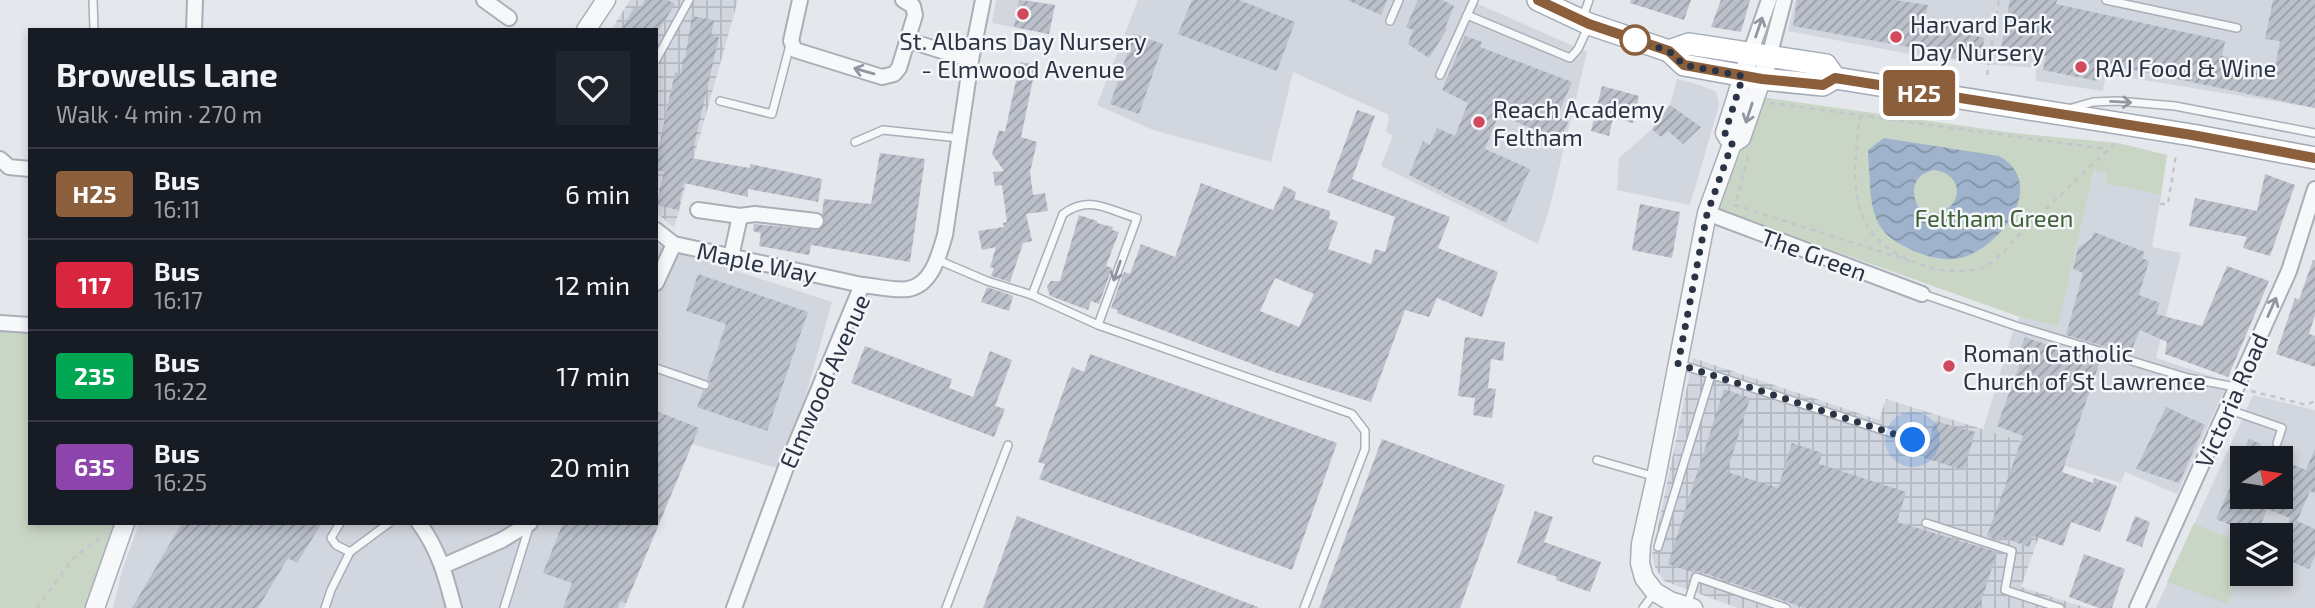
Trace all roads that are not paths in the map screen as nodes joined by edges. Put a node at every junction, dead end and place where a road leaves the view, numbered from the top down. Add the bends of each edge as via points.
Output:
1 (93, 0) edge
2 (195, 0) edge
3 (484, 0) edge
4 (606, 0) edge
5 (689, 0) edge
6 (800, 0) edge
7 (903, 0) edge
8 (983, 0) edge
9 (1399, 0) edge
10 (1474, 0) edge
11 (1538, 0) edge
12 (1589, 0) edge
13 (1769, 0) edge
14 (1784, 0) edge
15 (2106, 0) edge
16 (1467, 15) junction
17 (509, 18) dead end
18 (1390, 21) dead end
19 (1585, 23) junction
20 (94, 28) edge
21 (194, 28) edge
22 (587, 28) edge
23 (2237, 28) dead end
24 (907, 40) junction
25 (791, 41) junction
26 (1669, 51) junction
27 (1760, 55) junction
28 (658, 56) edge
29 (971, 60) junction
30 (1440, 75) dead end
31 (1752, 77) junction
32 (1835, 78) junction
33 (720, 101) dead end
34 (2055, 114) junction
35 (2315, 133) edge
36 (959, 138) junction
37 (855, 142) dead end
38 (2315, 158) edge
39 (0, 159) edge
40 (24, 169) edge
41 (2315, 188) edge
42 (698, 210) dead end
43 (1707, 214) junction
44 (740, 216) junction
45 (816, 221) dead end
46 (658, 232) edge
47 (674, 244) junction
48 (731, 257) junction
49 (938, 260) junction
50 (658, 279) edge
51 (862, 285) junction
52 (1922, 294) joint
53 (1032, 295) junction
54 (0, 323) edge
55 (28, 325) edge
56 (1098, 325) junction
57 (1678, 364) junction
58 (658, 369) edge
59 (1711, 375) junction
60 (705, 385) dead end
61 (2236, 387) junction
62 (2227, 409) junction
63 (1913, 440) dead end
64 (2277, 443) dead end
65 (1008, 444) dead end
66 (1597, 460) dead end
67 (1656, 477) junction
68 (1926, 523) dead end
69 (339, 525) edge
70 (386, 525) edge
71 (420, 525) edge
72 (527, 525) edge
73 (529, 525) edge
74 (118, 526) edge
75 (1658, 547) dead end
76 (350, 552) junction
77 (443, 565) junction
78 (1655, 592) junction
79 (1690, 607) edge
80 (95, 608) edge
81 (325, 608) edge
82 (454, 608) edge
83 (504, 608) edge
84 (734, 608) edge
85 (946, 608) edge
86 (1304, 608) edge
87 (1643, 608) edge
88 (1786, 608) edge
89 (2060, 608) edge
90 (2137, 608) edge

1 - 20 lane
2 - 21 street
3 - 17 street
4 - 22 street
5 - 28 lane
6 - 25 street
7 - 24 street via 914,6 915,15
8 - 29 street, Elmwood Avenue
9 - 18 lane
10 - 16 lane
11 - 19 main road
12 - 19 lane
27 -> 13 street
14 - 27 street
15 - 23 lane
16 - 19 lane via 1570,58 1578,49
16 - 30 lane
19 - 26 main road
24 -> 25 street via 899,68 882,76 804,55 794,50
24 - 29 street
25 - 33 lane via 772,114
26 - 27 main road via 1689,44
26 - 31 main road via 1684,65
27 - 31 street
27 - 32 main road via 1826,65
29 - 36 street, Elmwood Avenue
31 - 32 main road via 1823,85
31 - 43 street via 1741,138 1732,144
32 - 34 main road
34 -> 35 lane via 2093,102 2117,101 2175,106
34 - 38 main road
36 - 37 lane via 883,130
36 - 49 street, Elmwood Avenue
39 - 40 street via 9,167
61 -> 41 street, Victoria Road via 2289,271
42 - 44 street
43 - 52 street, The Green
43 - 57 street
44 - 45 street
44 - 48 street
46 - 47 street, Maple Way
47 - 48 street, Maple Way
47 - 50 street
48 - 51 street, Maple Way
49 - 51 street, Elmwood Avenue via 922,283 907,289
49 - 53 lane
51 - 84 street, Elmwood Avenue
52 - 61 lane via 2015,327 2188,378
53 - 56 lane
53 -> 56 lane via 1063,214 1073,207 1096,204 1137,218
54 - 55 street
56 - 86 lane via 1352,414 1365,431 1365,449
57 - 59 lane
57 - 67 street
58 - 60 lane
59 - 63 lane
59 - 75 lane
61 - 62 street, Victoria Road
62 - 64 lane via 2282,428
62 - 90 street, Victoria Road
65 - 85 lane
66 - 67 lane
67 - 78 street via 1640,563
68 - 89 lane via 2012,551 2005,590
69 - 76 lane via 331,538
70 - 76 lane
71 - 77 street
72 - 77 street
73 - 83 lane
74 - 80 street
76 - 81 lane
77 - 82 street
78 - 79 street
78 - 87 lane
79 - 88 lane via 1696,577

